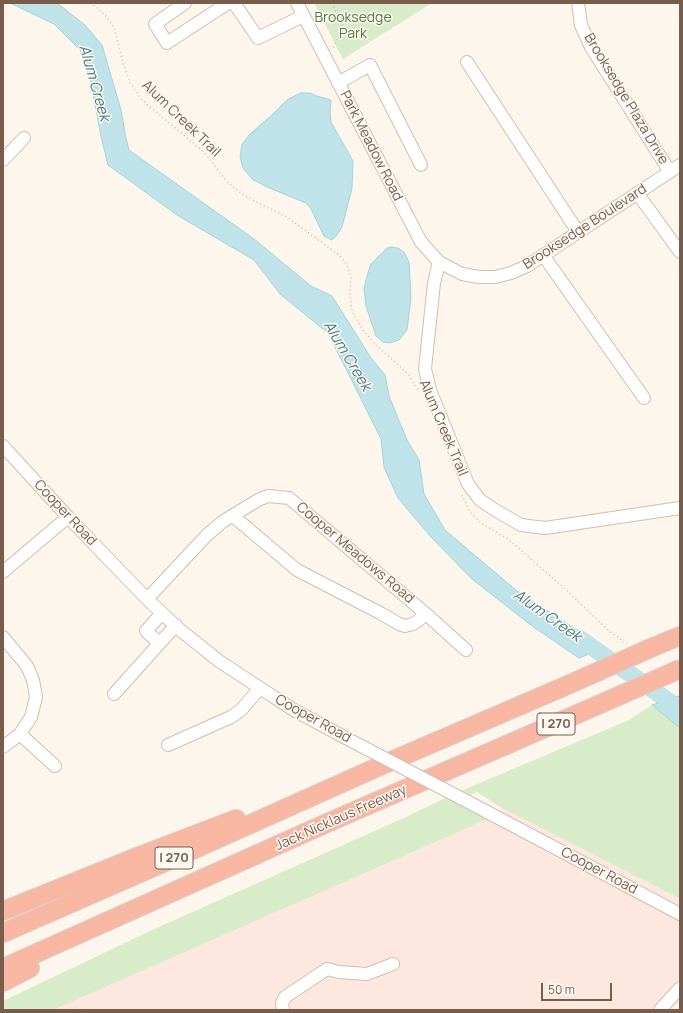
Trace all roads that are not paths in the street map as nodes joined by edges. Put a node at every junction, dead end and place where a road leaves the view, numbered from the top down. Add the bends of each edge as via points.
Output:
1 (185, 3) edge
2 (228, 3) edge
3 (234, 3) edge
4 (297, 3) edge
5 (578, 3) edge
6 (303, 16) junction
7 (467, 62) dead end
8 (338, 84) junction
9 (24, 138) dead end
10 (3, 160) edge
11 (421, 165) dead end
12 (675, 169) edge
13 (637, 194) junction
14 (578, 232) junction
15 (680, 252) edge
16 (543, 255) junction
17 (438, 262) junction
18 (462, 274) joint
19 (644, 398) dead end
20 (3, 446) edge
21 (680, 508) edge
22 (233, 516) junction
23 (68, 517) junction
24 (3, 572) edge
25 (147, 599) junction
26 (162, 613) junction
27 (425, 613) junction
28 (176, 625) junction
29 (680, 636) edge
30 (3, 637) edge
31 (159, 643) junction
32 (466, 650) dead end
33 (680, 669) edge
34 (260, 688) junction
35 (114, 694) dead end
36 (20, 734) junction
37 (168, 745) dead end
38 (3, 747) edge
39 (55, 766) dead end
40 (344, 782) junction
41 (188, 885) junction
42 (3, 911) edge
43 (680, 914) edge
44 (3, 933) edge
45 (393, 964) dead end
46 (3, 968) edge
47 (3, 982) edge
48 (680, 988) edge
49 (283, 1010) edge
50 (660, 1010) edge

1 - 2 street via 155,24 168,43
3 - 6 street via 258,38
4 - 6 street, Park Meadow Road
5 - 12 street, Brooksedge Plaza Drive via 581,25 591,47
6 - 8 street, Park Meadow Road
7 - 14 street
8 - 11 street via 370,65
8 - 17 street, Park Meadow Road via 421,242
9 - 10 street
12 - 13 street, Brooksedge Boulevard
13 - 14 street, Brooksedge Boulevard
13 - 15 street
14 - 16 street, Brooksedge Boulevard
16 - 18 street, Brooksedge Boulevard via 527,266 495,277
16 - 19 street
17 - 18 street, Park Meadow Road
17 - 21 street via 425,369 430,390 468,484 480,500 521,525 545,528
20 - 23 street, Cooper Road
22 - 25 street, Cooper Meadows Road via 206,536
22 - 27 street via 297,570 399,624 413,624
22 - 27 street, Cooper Meadows Road via 268,496 289,498
23 - 24 street
23 - 25 street, Cooper Road
25 - 26 street, Cooper Road
26 - 28 street, Cooper Road
26 - 31 street via 146,631
27 - 32 street, Cooper Meadows Road
28 - 31 street
28 - 34 street, Cooper Road via 219,661
29 - 40 highway, I 270, bridge
30 - 36 street via 27,666 36,697 31,717
31 - 35 street
33 - 41 highway, Jack Nicklaus Freeway / I 270, bridge
34 - 37 street via 231,718
34 - 43 street, Cooper Road, bridge via 294,710
36 - 38 street
36 - 39 street
40 - 42 highway via 237,818
40 - 44 highway, I 270
41 - 46 highway, Jack Nicklaus Freeway / I 270
41 - 47 highway
45 - 49 street via 367,974 327,969 285,997 282,1003
48 - 50 street

